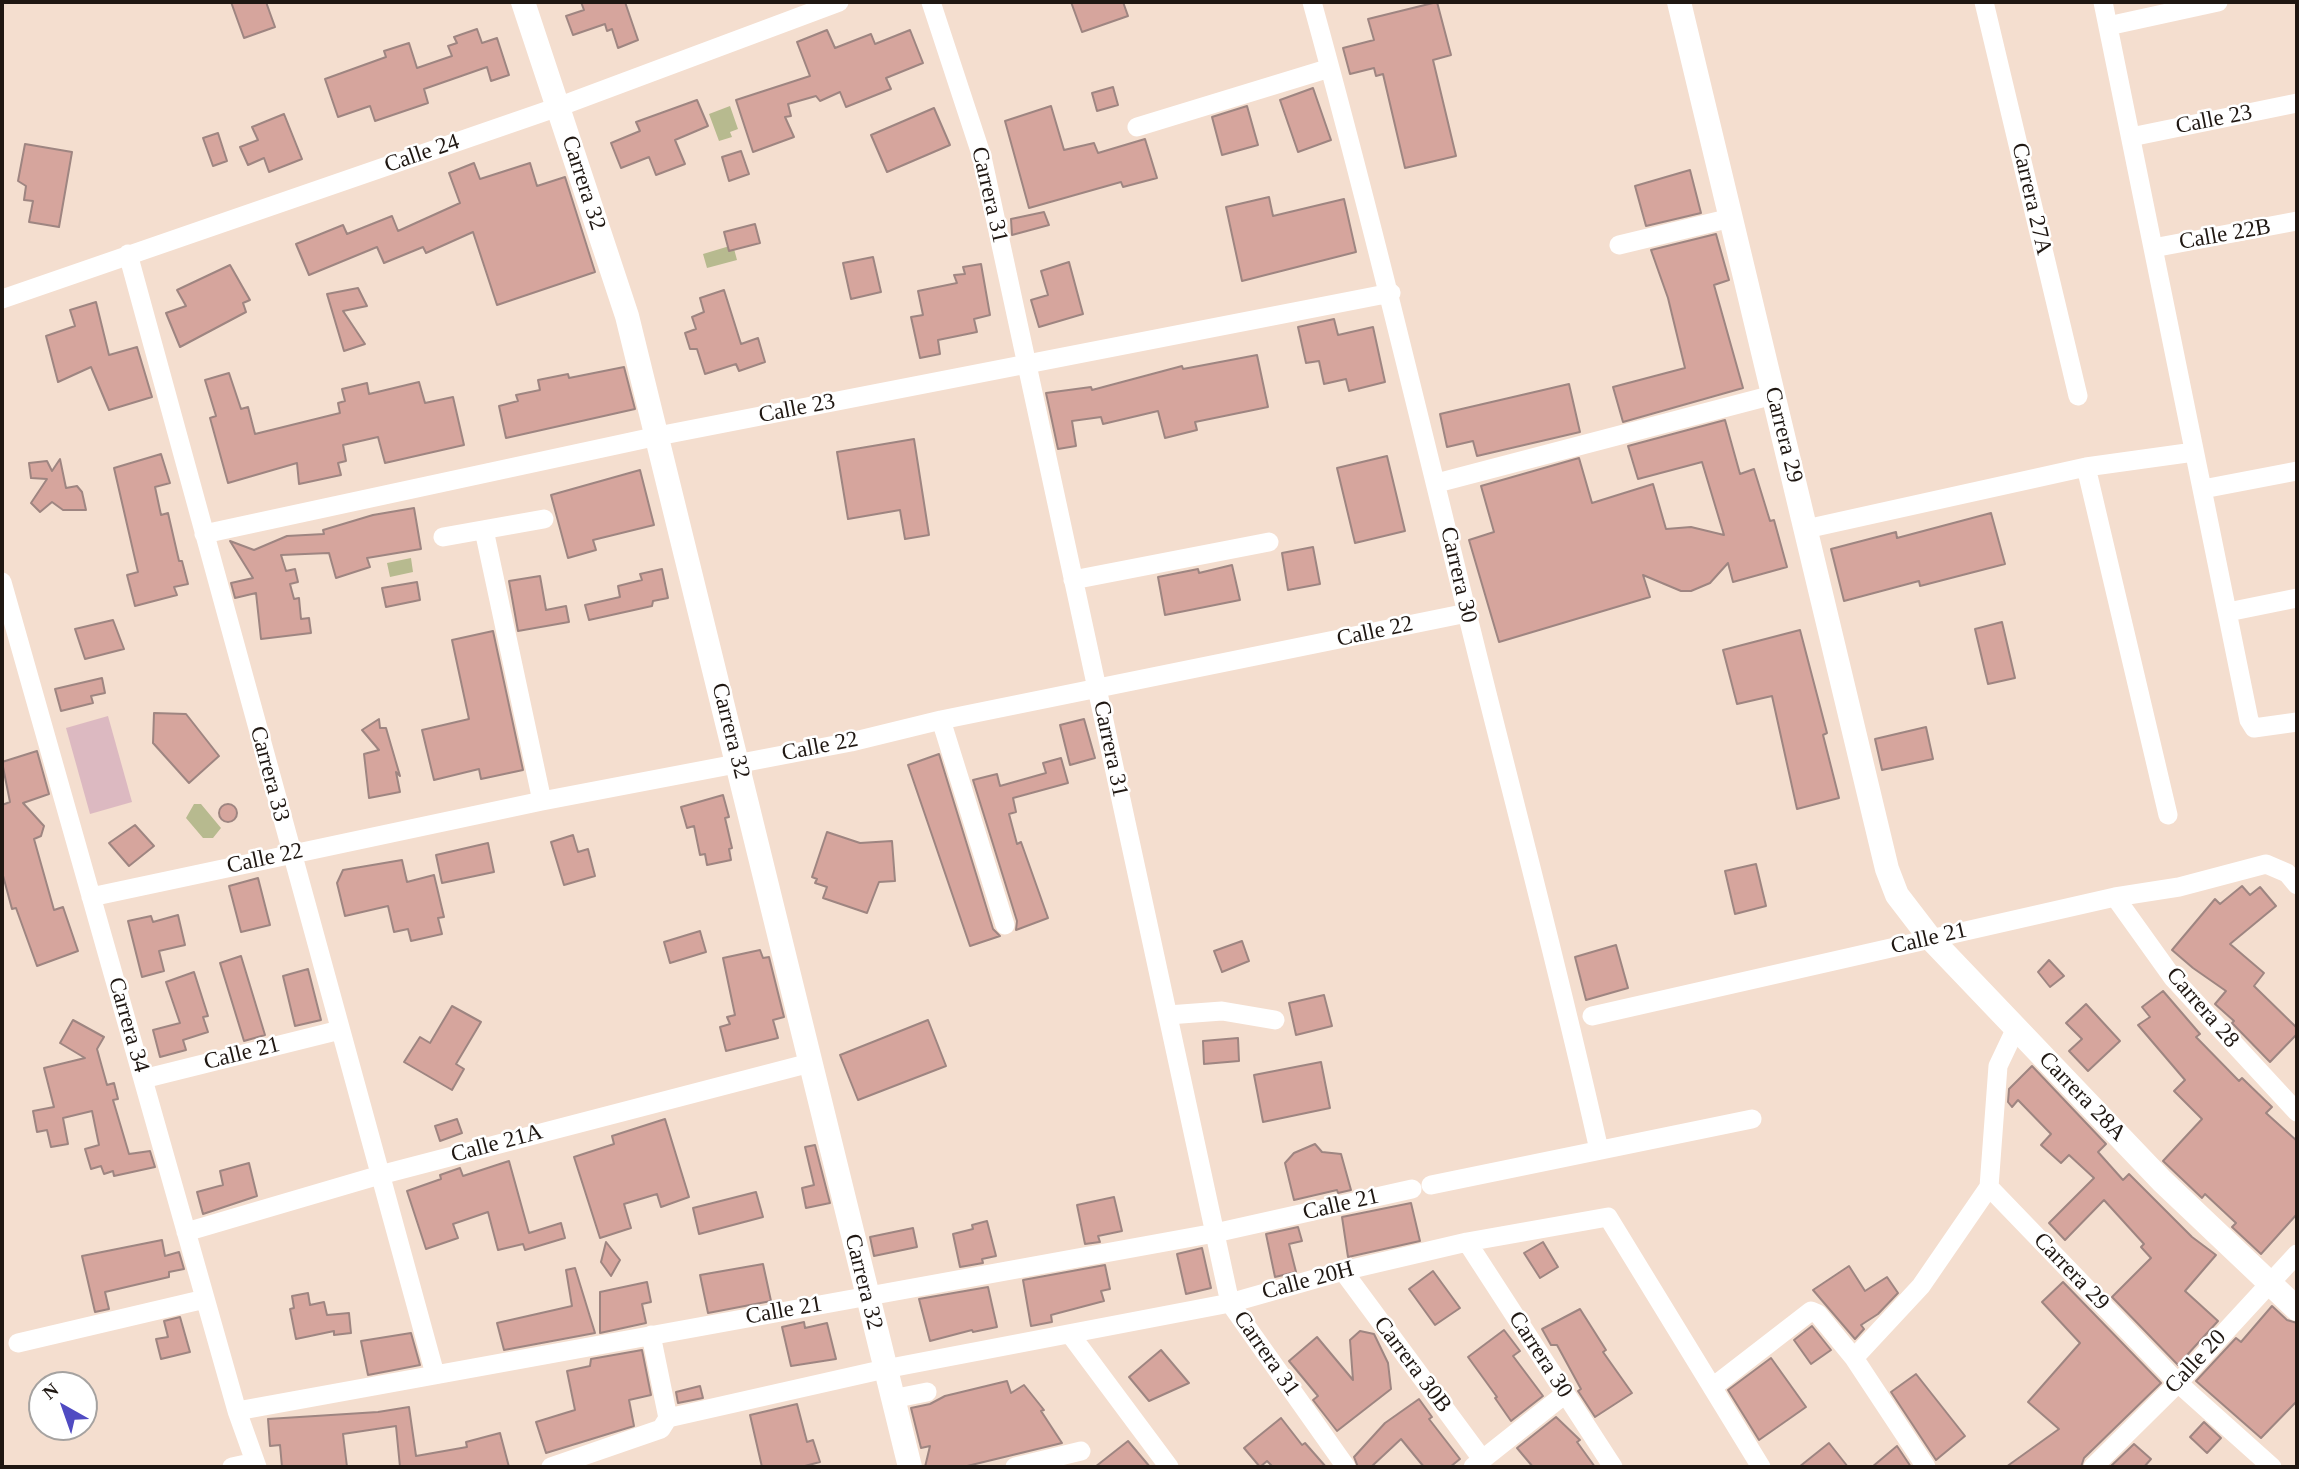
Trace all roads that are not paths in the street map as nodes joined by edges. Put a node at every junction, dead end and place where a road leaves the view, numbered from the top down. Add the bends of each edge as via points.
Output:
1 (523, 2) edge
2 (839, 2) edge
3 (931, 2) edge
4 (1312, 2) edge
5 (1679, 2) edge
6 (1984, 2) edge
7 (2103, 2) edge
8 (2218, 2) edge
9 (2108, 26) junction
10 (1330, 68) junction
11 (2297, 103) edge
12 (558, 107) junction
13 (1137, 127) dead end
14 (2131, 137) junction
15 (1731, 218) junction
16 (2297, 221) edge
17 (1619, 245) dead end
18 (2153, 248) junction
19 (128, 254) junction
20 (1391, 293) junction
21 (2, 299) edge
22 (1027, 366) junction
23 (1773, 395) junction
24 (2078, 396) dead end
25 (658, 436) junction
26 (2194, 452) junction
27 (2085, 467) junction
28 (2297, 471) edge
29 (1437, 483) junction
30 (2203, 489) junction
31 (544, 519) dead end
32 (1806, 529) junction
33 (484, 530) junction
34 (204, 534) junction
35 (443, 537) dead end
36 (1269, 542) dead end
37 (1073, 580) junction
38 (2, 582) edge
39 (2297, 598) edge
40 (2228, 612) junction
41 (1467, 613) junction
42 (1097, 690) junction
43 (941, 720) junction
44 (2297, 722) edge
45 (738, 762) junction
46 (542, 801) junction
47 (2168, 815) dead end
48 (290, 853) junction
49 (1887, 869) joint
50 (2297, 885) edge
51 (91, 897) junction
52 (2115, 897) junction
53 (1005, 925) dead end
54 (1930, 938) junction
55 (1168, 1015) junction
56 (1592, 1016) dead end
57 (1275, 1020) dead end
58 (2016, 1028) junction
59 (340, 1030) junction
60 (810, 1063) junction
61 (143, 1079) junction
62 (2297, 1112) edge
63 (1752, 1119) dead end
64 (1599, 1150) junction
65 (380, 1175) junction
66 (1989, 1187) junction
67 (186, 1232) junction
68 (1215, 1233) junction
69 (1467, 1242) junction
70 (2297, 1254) edge
71 (1343, 1271) junction
72 (2270, 1283) junction
73 (866, 1296) junction
74 (205, 1299) junction
75 (1230, 1303) junction
76 (2297, 1309) edge
77 (1070, 1334) junction
78 (651, 1335) junction
79 (18, 1343) dead end
80 (1854, 1358) junction
81 (885, 1369) junction
82 (435, 1374) junction
83 (2178, 1383) junction
84 (1714, 1386) junction
85 (927, 1392) dead end
86 (1565, 1394) junction
87 (892, 1399) junction
88 (237, 1411) junction
89 (668, 1418) junction
90 (1081, 1451) dead end
91 (1477, 1463) edge
92 (256, 1465) edge
93 (232, 1467) edge
94 (551, 1467) edge
95 (910, 1467) edge
96 (1015, 1467) edge
97 (1169, 1467) edge
98 (1346, 1467) edge
99 (1613, 1467) edge
100 (1761, 1467) edge
101 (1926, 1467) edge
102 (2093, 1467) edge
103 (2272, 1467) edge

1 - 12 street, Carrera 32
2 - 12 street, Calle 24
3 - 22 street, Carrera 31 via 982,157
4 - 10 street, Carrera 30
5 - 15 street, Carrera 29
6 - 24 street, Carrera 27A
7 - 9 street
8 - 9 street
9 - 14 street
10 - 13 street
10 - 20 street, Carrera 30
11 - 14 street, Calle 23
12 - 19 street, Calle 24
12 - 25 street, Carrera 32 via 627,316
14 - 18 street
15 - 17 street
15 - 23 street, Carrera 29
16 - 18 street, Calle 22B
18 - 26 street
19 - 21 street, Calle 24
19 - 34 street, Carrera 33
20 - 22 street, Calle 23
20 - 29 street, Carrera 30
22 - 25 street, Calle 23
22 - 37 street, Carrera 31
23 - 29 street
23 - 32 street, Carrera 29
25 - 34 street, Calle 23
25 - 45 street, Carrera 32
26 - 27 street
26 - 30 street
27 - 32 street
27 - 47 street
28 - 30 street
29 - 41 street, Carrera 30
30 - 40 street
31 - 33 street
32 - 49 street, Carrera 29
33 - 35 street
33 - 46 street
34 - 48 street, Carrera 33
36 - 37 street
37 - 42 street, Carrera 31
38 - 51 street, Carrera 34
39 - 40 street
40 - 44 street via 2254,728
41 - 42 street, Calle 22
41 - 64 street, Carrera 30
42 - 43 street, Calle 22
42 - 55 street, Carrera 31
43 - 45 street, Calle 22
43 - 53 street
45 - 46 street, Calle 22
45 - 60 street, Carrera 32
46 - 48 street, Calle 22
48 - 51 street, Calle 22
48 - 59 street, Carrera 33
49 - 54 street, Carrera 28A via 1897,895
50 - 52 street, Calle 21 via 2287,873 2266,864 2179,887
51 - 61 street, Carrera 34
52 - 54 street, Calle 21
52 - 62 street, Carrera 28 via 2173,978
54 - 56 street, Calle 21
54 - 58 street, Carrera 28A
55 - 57 street via 1222,1011
55 - 68 street, Carrera 31
58 - 66 street via 1998,1066
58 - 72 street, Carrera 28A via 2162,1181
59 - 61 street, Calle 21
59 - 65 street, Carrera 33
60 - 65 street, Calle 21A
60 - 73 street, Carrera 32
61 - 67 street, Carrera 34
63 - 64 street, Calle 21
64 - 68 street, Calle 21
65 - 67 street, Calle 21A
65 - 82 street, Carrera 33
66 - 80 street via 1920,1286
66 - 83 street, Carrera 29
67 - 74 street, Carrera 34
68 - 73 street, Calle 21
68 - 75 street, Carrera 31
69 - 71 street, Calle 20H
69 - 84 street, Calle 20H via 1608,1217
69 - 86 street, Carrera 30
70 - 72 street, Calle 20
71 - 75 street, Calle 20H
71 - 91 street, Carrera 30B
72 - 76 street, Carrera 28A
72 - 83 street, Calle 20
73 - 78 street, Calle 21
73 - 81 street, Carrera 32
74 - 79 street
74 - 88 street, Carrera 34
75 - 77 street, Calle 20H
75 - 98 street, Carrera 31
77 - 81 street, Calle 20H
77 - 97 street
78 - 82 street, Calle 21
78 - 89 street
80 - 84 street via 1811,1311
80 - 101 street
81 - 87 street, Carrera 32
81 - 89 street, Calle 20H
82 - 88 street, Calle 21
83 - 102 street, Calle 20
83 - 103 street, Carrera 29
84 - 100 street
85 - 87 street
86 - 91 street
86 - 99 street, Carrera 30
87 - 95 street, Carrera 32
88 - 92 street, Carrera 34
89 - 94 street via 662,1429
90 - 96 street
92 - 93 street

